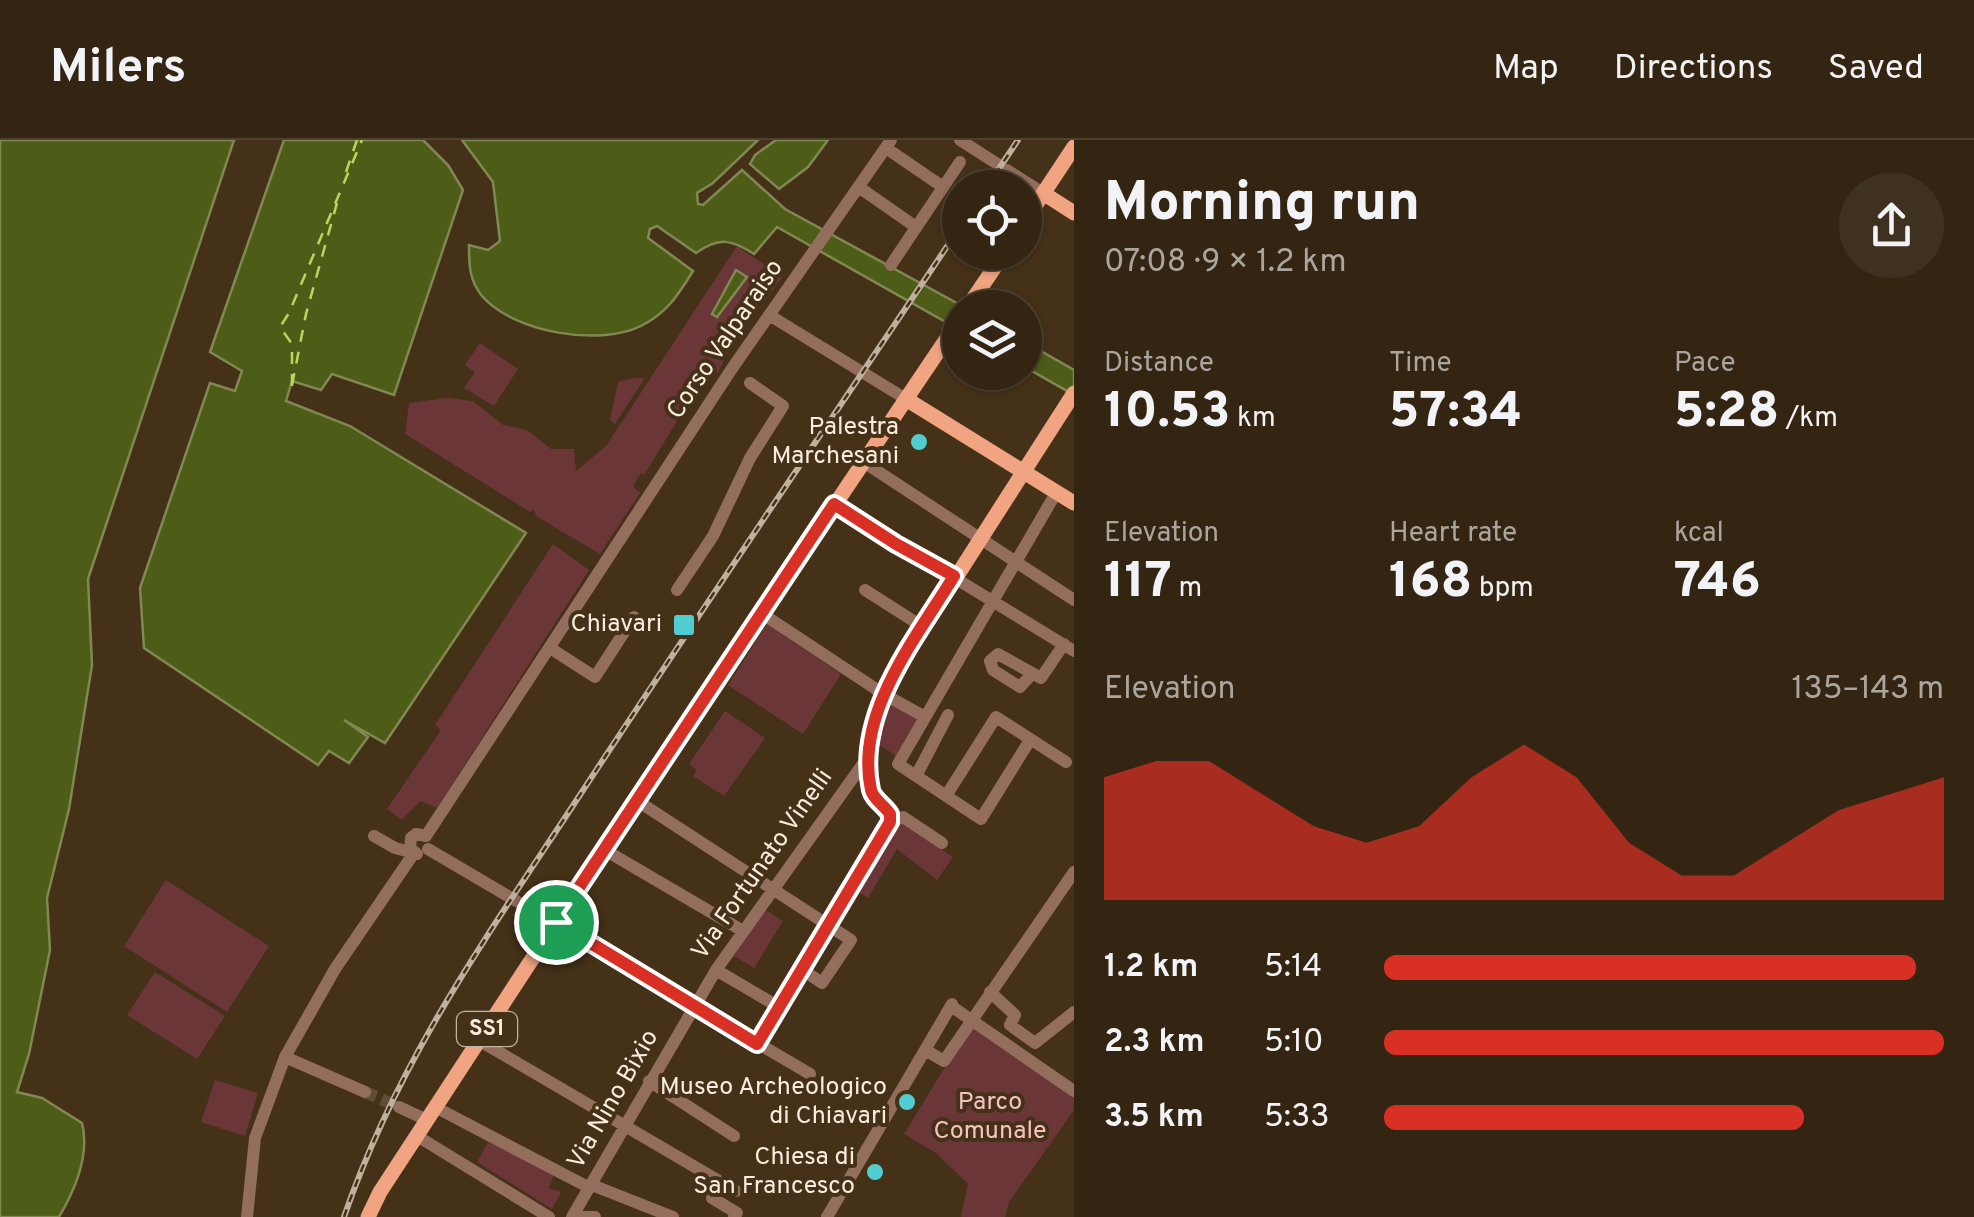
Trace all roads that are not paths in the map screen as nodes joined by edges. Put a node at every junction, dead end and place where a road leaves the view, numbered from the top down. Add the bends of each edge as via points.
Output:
1 (969, 142) edge
2 (888, 144) edge
3 (1074, 147) edge
4 (960, 162) dead end
5 (955, 170) edge
6 (942, 185) edge
7 (860, 188) junction
8 (942, 190) edge
9 (1043, 193) junction
10 (1074, 213) edge
11 (916, 226) junction
12 (891, 265) dead end
13 (769, 315) junction
14 (942, 345) edge
15 (750, 383) dead end
16 (1073, 395) edge
17 (906, 399) junction
18 (862, 461) junction
19 (1023, 472) junction
20 (1056, 493) junction
21 (834, 504) junction
22 (1074, 504) edge
23 (979, 539) junction
24 (1015, 563) junction
25 (954, 576) junction
26 (677, 590) dead end
27 (865, 590) dead end
28 (994, 600) junction
29 (1074, 600) edge
30 (762, 613) junction
31 (634, 617) dead end
32 (923, 627) junction
33 (550, 648) junction
34 (1069, 648) edge
35 (1032, 674) dead end
36 (882, 693) junction
37 (948, 715) dead end
38 (925, 717) junction
39 (1030, 740) junction
40 (870, 754) junction
41 (1066, 762) dead end
42 (916, 776) junction
43 (946, 796) junction
44 (636, 800) junction
45 (890, 822) junction
46 (420, 843) junction
47 (942, 843) dead end
48 (604, 849) junction
49 (1074, 872) edge
50 (772, 888) junction
51 (556, 922) junction
52 (827, 923) junction
53 (743, 930) junction
54 (800, 968) junction
55 (716, 970) junction
56 (990, 992) junction
57 (695, 1004) junction
58 (779, 1006) junction
59 (1074, 1012) edge
60 (970, 1019) junction
61 (480, 1041) junction
62 (757, 1044) junction
63 (926, 1051) junction
64 (285, 1057) junction
65 (810, 1074) dead end
66 (649, 1081) junction
67 (1074, 1091) edge
68 (365, 1092) tunnel mouth
69 (399, 1107) tunnel mouth
70 (431, 1113) junction
71 (624, 1124) junction
72 (417, 1136) junction
73 (734, 1136) dead end
74 (720, 1182) junction
75 (591, 1186) junction
76 (736, 1191) dead end
77 (247, 1217) edge
78 (368, 1217) edge
79 (549, 1217) edge
80 (572, 1217) edge
81 (584, 1217) edge
82 (595, 1217) edge
83 (673, 1217) edge
84 (734, 1217) edge
85 (827, 1217) edge

1 - 9 street
2 - 6 street
2 - 7 street, Corso Valparaiso
3 - 9 main road
4 - 5 street
7 - 11 street
7 - 13 street, Corso Valparaiso
8 - 11 street
9 - 10 main road
11 - 12 street
13 - 17 street
13 - 33 street, Corso Valparaiso
14 - 17 main road
15 - 26 street via 782,406 714,536
16 - 19 main road
17 - 18 main road
17 - 19 main road
18 - 21 main road
18 - 23 street
19 - 20 main road
19 - 23 main road
20 - 22 main road
20 - 24 street
21 - 25 street
21 - 30 main road
23 - 24 street
23 - 25 main road
24 - 28 street
24 - 29 street
25 - 28 street
25 - 32 main road
27 - 32 street
28 - 34 street
28 - 38 street
30 - 36 street
30 - 44 main road, SS1
31 - 33 street via 595,677
32 - 36 main road
33 - 46 street, Corso Valparaiso
34 - 35 street via 1043,677
36 - 38 street
36 - 40 main road
37 - 42 street
38 - 42 street via 898,764
39 - 41 street
39 - 43 street via 996,718
39 - 43 street via 981,819
40 - 45 street via 872,794
40 - 50 street, Via Fortunato Vinelli
42 - 43 street
44 - 48 main road, SS1
44 - 50 street
45 - 47 street via 903,817
45 - 52 street
46 - 51 street
46 - 64 street, Corso Valparaiso
48 - 51 main road, SS1
48 - 53 street
49 - 56 street
50 - 52 street
50 - 53 street, Via Fortunato Vinelli
51 - 57 street
51 - 61 main road, SS1
52 - 54 street
52 - 54 street via 851,940 822,984
53 - 55 street, Via Fortunato Vinelli
54 - 58 street
55 - 57 street, Via Fortunato Vinelli
55 - 58 street
56 - 59 street via 1015,1014 1010,1025 1035,1042
56 - 60 street
57 - 62 street
57 - 66 street, Via Nino Bixio
58 - 62 street
60 - 63 street via 944,1061
60 - 63 street via 952,1005
60 - 67 street
61 - 70 main road, SS1
61 - 71 street
62 - 65 street
63 - 85 street
64 - 68 street
64 - 77 street, Corso Valparaiso via 255,1138
66 - 71 street, Via Nino Bixio
66 - 73 street
69 - 70 street
70 - 72 main road, SS1
70 - 75 street
71 - 74 street
71 - 75 street, Via Nino Bixio
72 - 78 main road, SS1
72 - 79 street
74 - 76 street
74 - 84 street via 712,1198 737,1212
75 - 80 street, Via Nino Bixio
75 - 83 street
81 - 82 street

